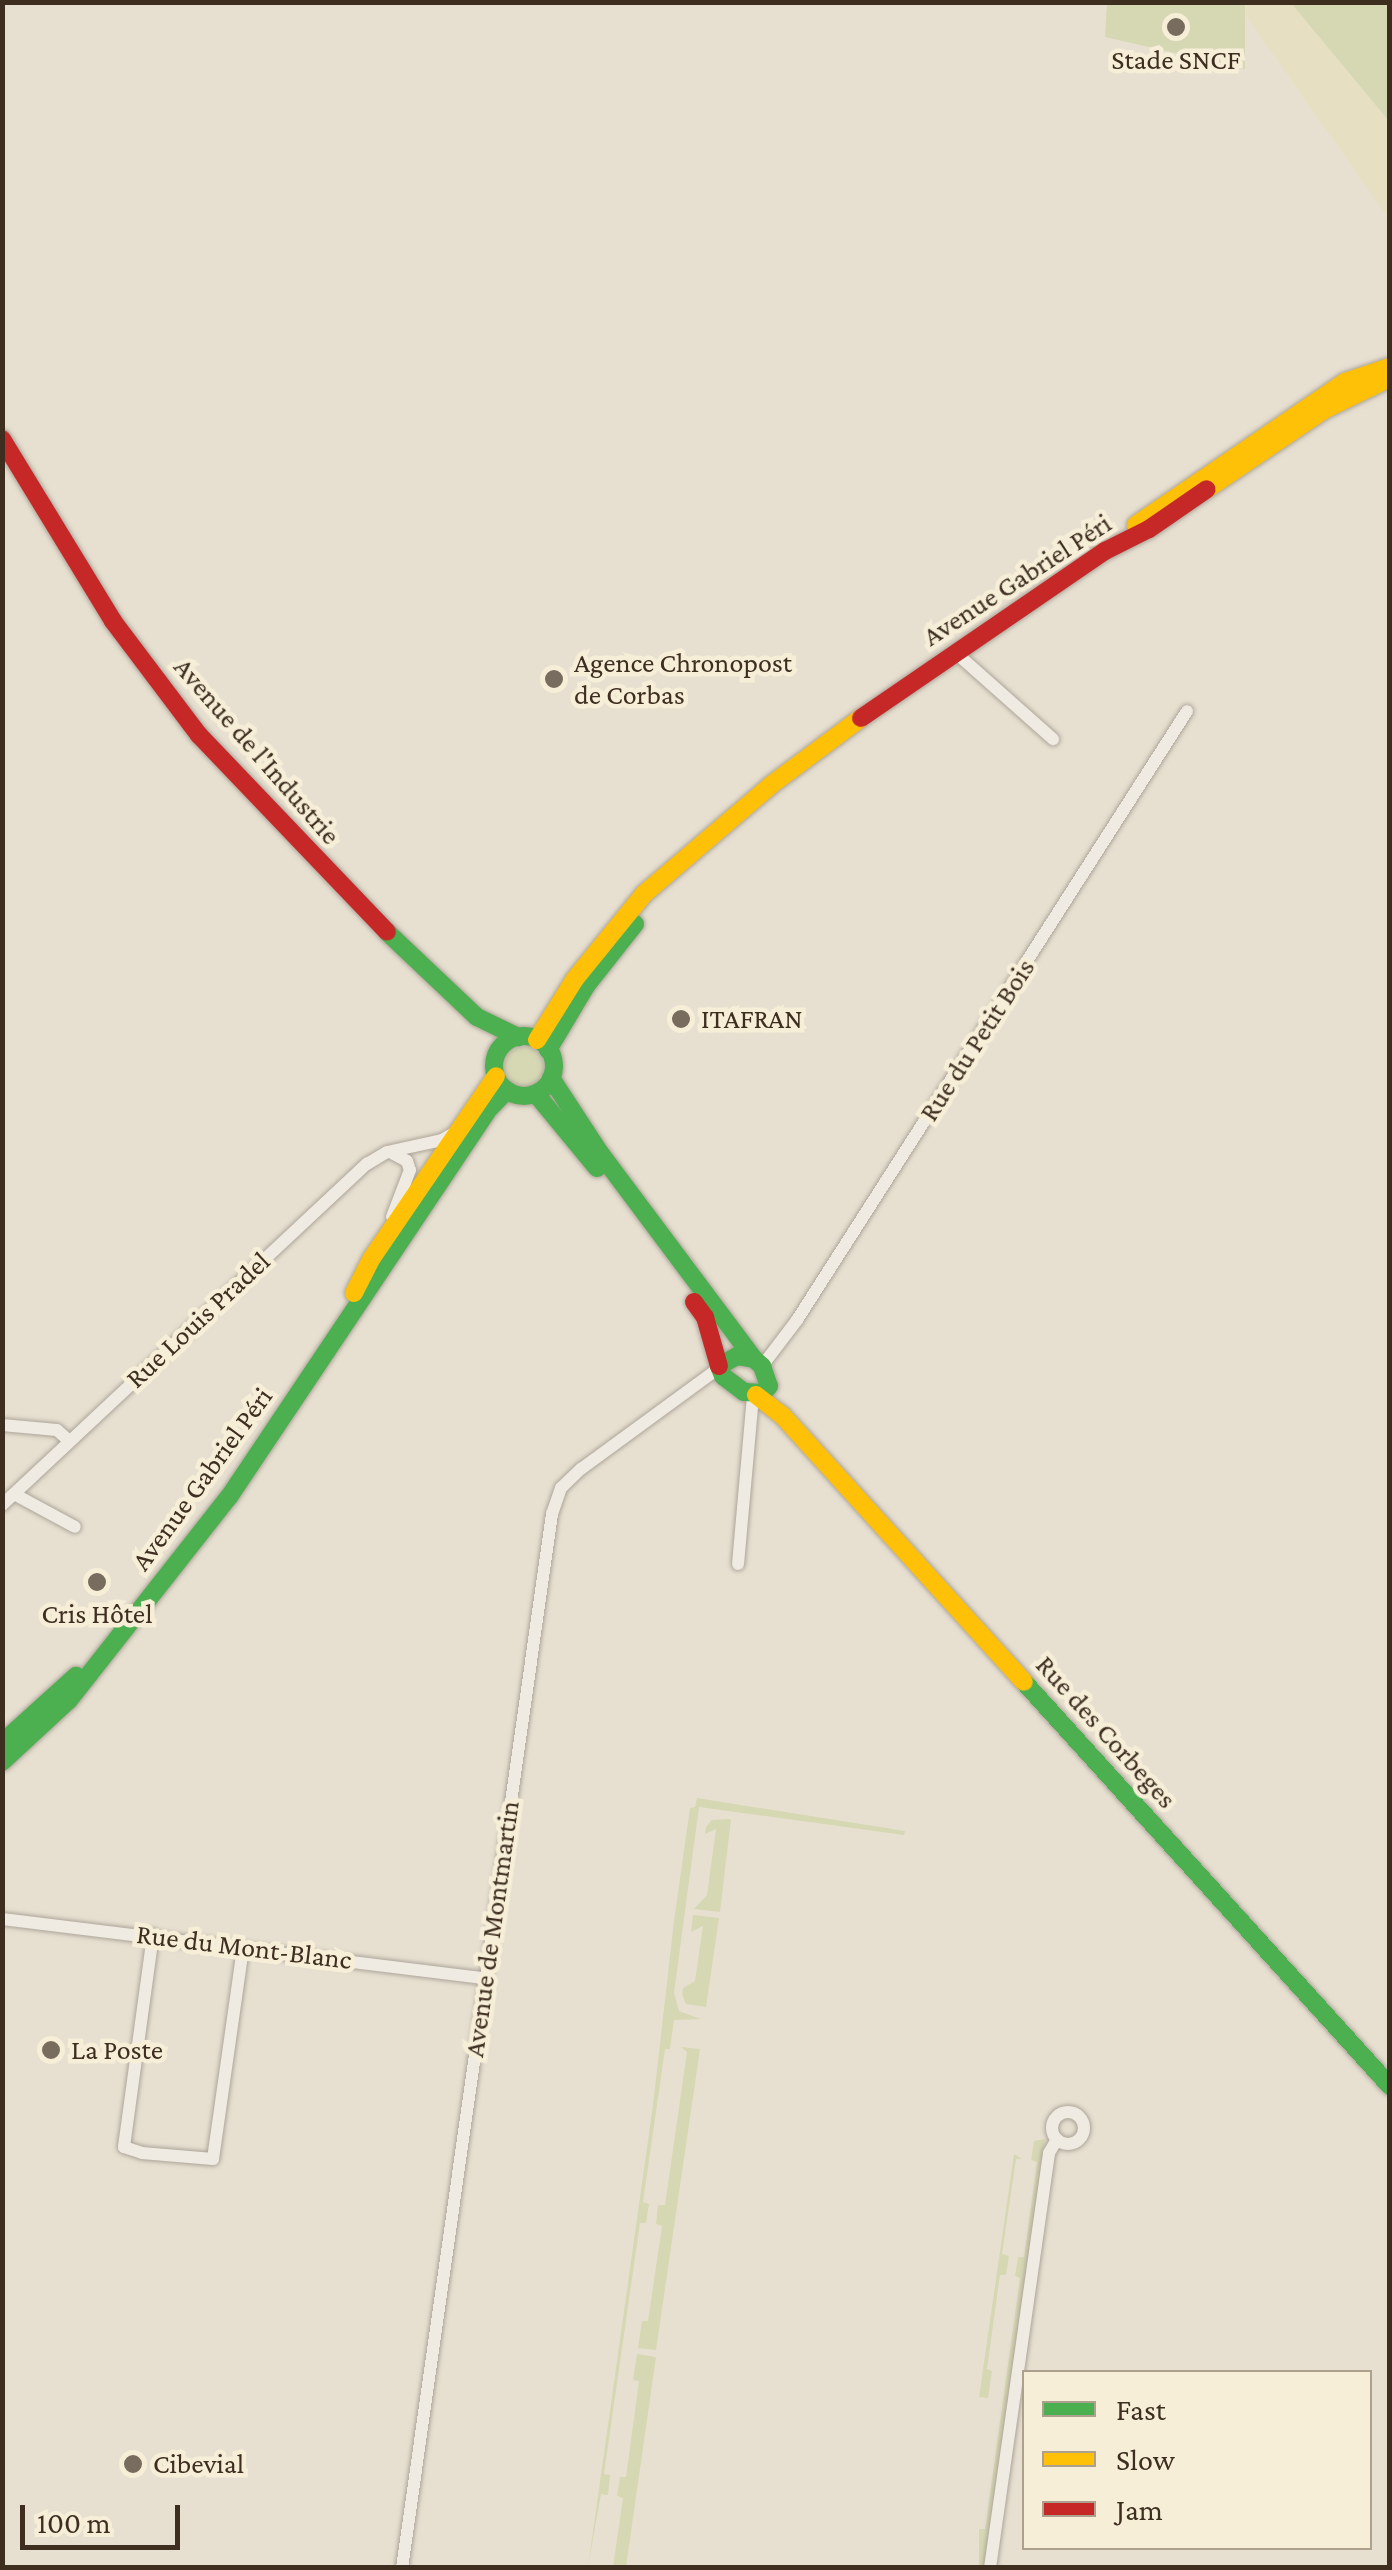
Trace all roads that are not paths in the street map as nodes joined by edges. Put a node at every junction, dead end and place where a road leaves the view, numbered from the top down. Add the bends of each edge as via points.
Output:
1 (1390, 367) edge
2 (1390, 378) edge
3 (2, 439) edge
4 (1249, 454) junction
5 (956, 653) junction
6 (1187, 710) dead end
7 (1053, 739) dead end
8 (477, 1017) junction
9 (535, 1042) junction
10 (499, 1075) junction
11 (551, 1078) junction
12 (536, 1094) junction
13 (460, 1129) junction
14 (387, 1152) junction
15 (372, 1258) junction
16 (331, 1340) junction
17 (758, 1362) junction
18 (719, 1367) junction
19 (759, 1392) junction
20 (2, 1425) edge
21 (68, 1440) junction
22 (14, 1494) junction
23 (2, 1505) edge
24 (75, 1527) dead end
25 (738, 1564) dead end
26 (110, 1644) junction
27 (2, 1743) edge
28 (2, 1762) edge
29 (2, 1919) edge
30 (153, 1935) junction
31 (243, 1948) junction
32 (486, 1978) junction
33 (1390, 2086) edge
34 (1057, 2138) dead end
35 (402, 2568) edge
36 (990, 2568) edge

1 - 4 main road via 1344,382
2 - 4 main road, Avenue Gabriel Péri
3 - 8 main road, Avenue de l'Industrie via 114,622 199,735 342,889
4 - 5 main road, Avenue Gabriel Péri via 1149,529 1105,551
5 - 7 street
5 - 9 main road, Avenue Gabriel Péri via 771,785 690,852
6 - 17 street, Rue du Petit Bois via 797,1320
8 - 9 main road, Avenue de l'Industrie
8 - 10 main road, Avenue de l'Industrie
9 - 10 main road via 504,1045
9 - 11 main road
10 - 12 main road via 521,1096
10 - 13 main road, Avenue Gabriel Péri
10 - 16 main road, Avenue Gabriel Péri via 487,1111
11 - 12 main road
11 - 17 main road via 600,1154
12 - 18 main road via 705,1317
13 - 14 street, Rue Louis Pradel via 442,1140
13 - 15 main road, Avenue Gabriel Péri
14 - 15 street via 407,1161 410,1176
14 - 21 street, Rue Louis Pradel
15 - 16 main road, Avenue Gabriel Péri
16 - 26 main road, Avenue Gabriel Péri via 180,1563
17 - 18 main road via 737,1356
17 - 19 main road, Rue des Corbeges
18 - 19 main road via 733,1385
18 - 32 street, Avenue de Montmartin via 562,1488 549,1531
19 - 25 street
19 - 33 main road, Rue des Corbeges
20 - 21 street via 57,1430
21 - 22 street, Rue Louis Pradel
22 - 23 street, Rue Louis Pradel
22 - 24 street
26 - 27 main road, Avenue Gabriel Péri
26 - 28 main road, Avenue Gabriel Péri via 69,1700
29 - 30 street, Rue du Mont-Blanc
30 - 31 street, Rue du Mont-Blanc
30 - 31 street via 124,2148 142,2153 212,2160
31 - 32 street, Rue du Mont-Blanc
32 - 35 street, Avenue de Montmartin
34 - 36 street via 1048,2153

